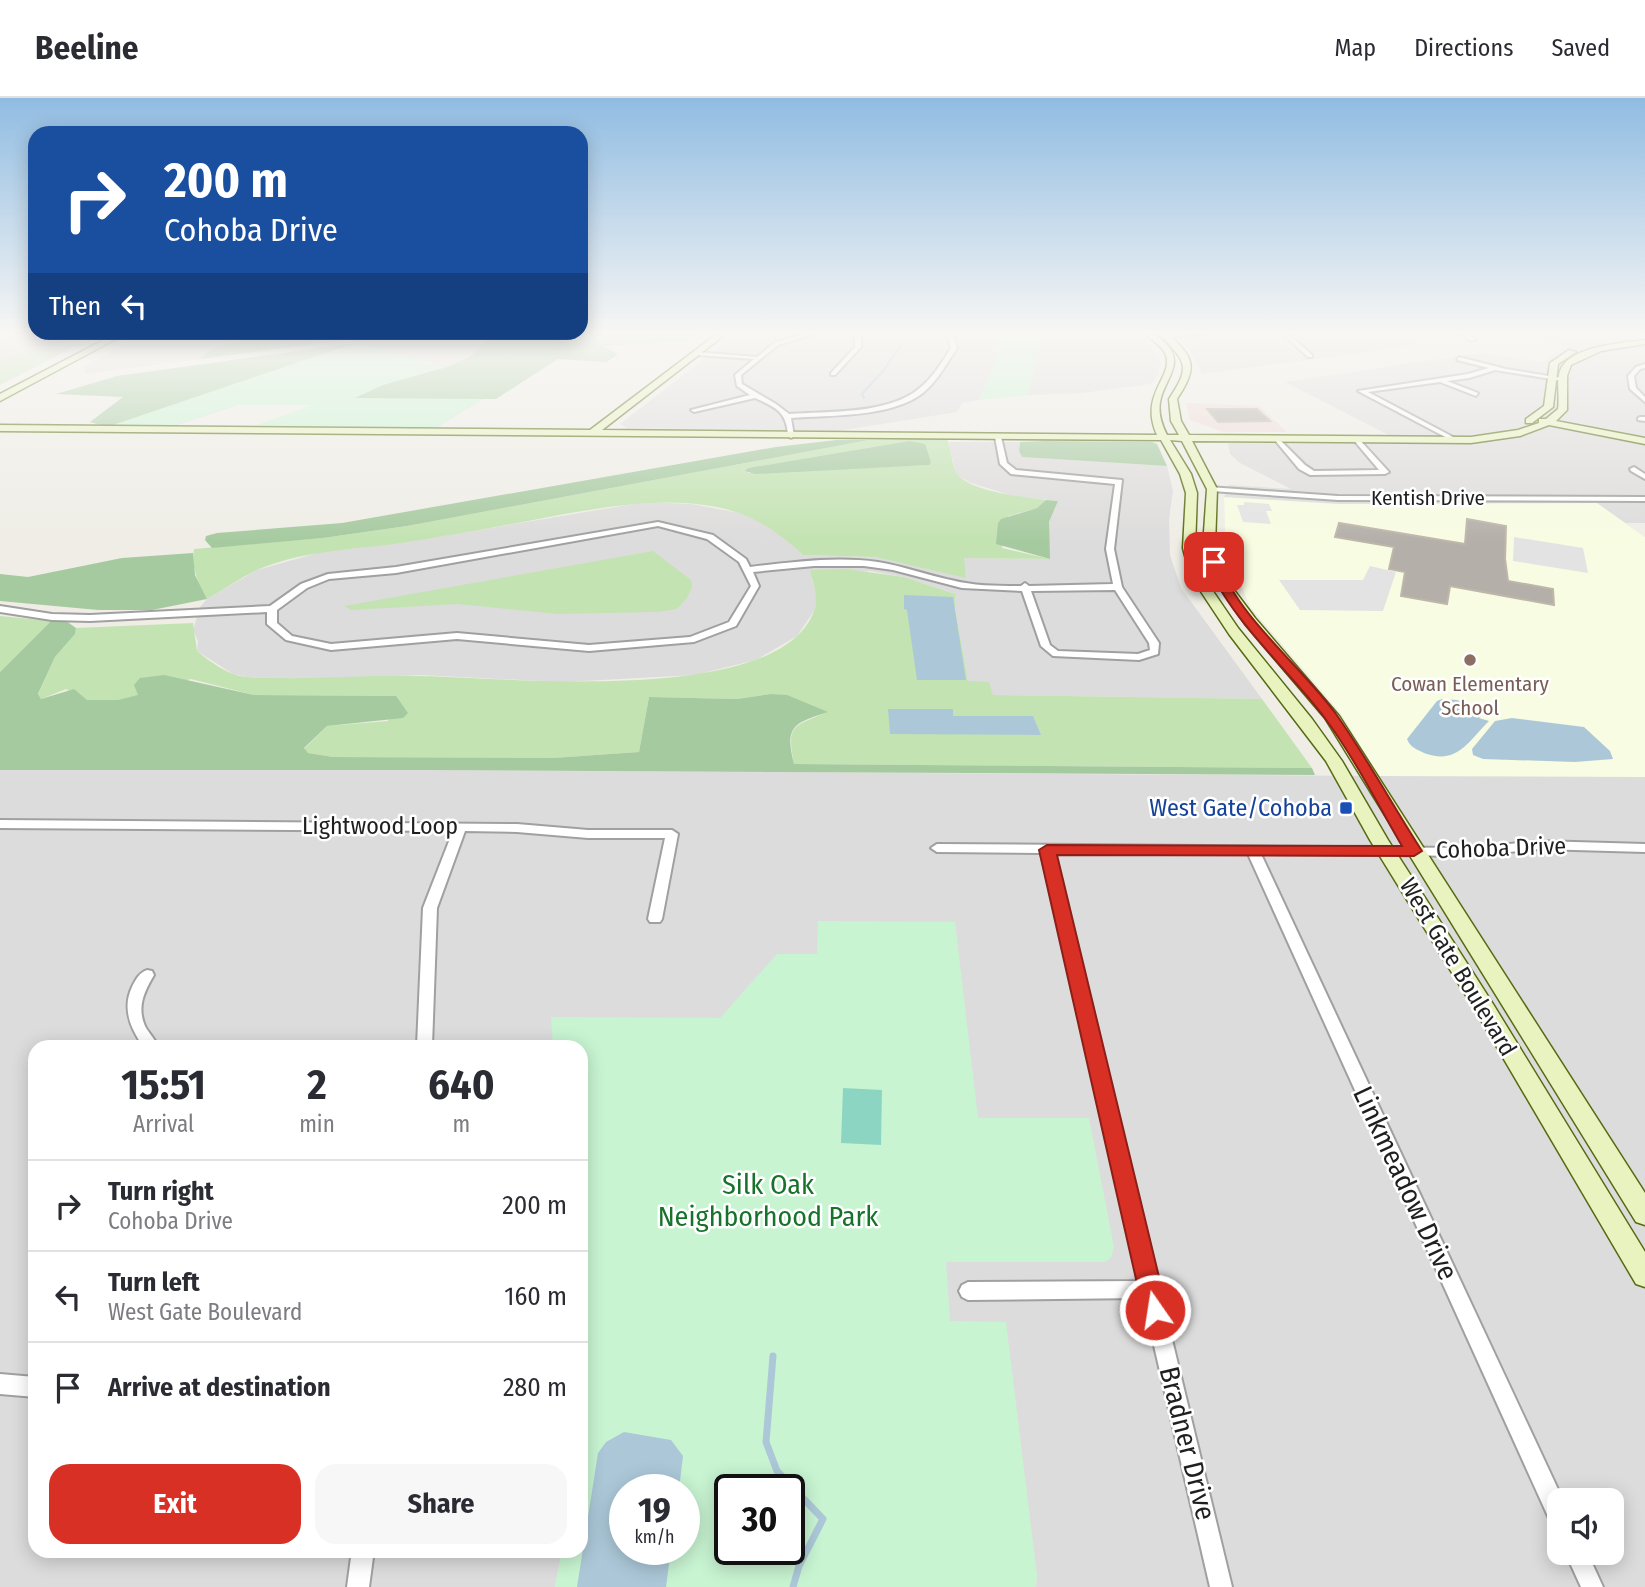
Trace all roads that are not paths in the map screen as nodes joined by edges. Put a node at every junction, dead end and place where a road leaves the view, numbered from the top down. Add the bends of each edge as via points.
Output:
1 (632, 402) edge
2 (728, 402) edge
3 (769, 402) edge
4 (892, 402) edge
5 (1155, 402) edge
6 (1173, 402) edge
7 (1384, 402) edge
8 (1548, 402) edge
9 (1562, 402) edge
10 (694, 411) dead end
11 (789, 416) junction
12 (1534, 419) junction
13 (1548, 422) junction
14 (0, 428) edge
15 (592, 433) junction
16 (791, 436) junction
17 (998, 437) junction
18 (1164, 437) junction
19 (1185, 437) junction
20 (1010, 438) junction
21 (1276, 438) junction
22 (1354, 438) junction
23 (1451, 438) junction
24 (1645, 440) edge
25 (1001, 451) junction
26 (1634, 469) dead end
27 (1645, 477) edge
28 (1212, 489) junction
29 (1645, 499) edge
30 (1212, 523) junction
31 (1189, 528) junction
32 (748, 570) junction
33 (1198, 576) junction
34 (1025, 586) junction
35 (1118, 587) junction
36 (0, 608) edge
37 (272, 609) junction
38 (1250, 621) junction
39 (0, 824) edge
40 (461, 827) junction
41 (937, 848) dead end
42 (1645, 848) edge
43 (1047, 850) junction
44 (1385, 850) junction
45 (1253, 851) junction
46 (1414, 851) junction
47 (655, 919) dead end
48 (148, 975) dead end
49 (147, 1040) edge
50 (424, 1040) edge
51 (1645, 1214) edge
52 (1645, 1275) edge
53 (1150, 1289) junction
54 (968, 1290) dead end
55 (0, 1384) edge
56 (28, 1386) edge
57 (1547, 1489) edge
58 (362, 1558) edge
59 (1582, 1565) edge
60 (358, 1587) edge
61 (1221, 1587) edge
62 (1592, 1587) edge

1 - 15 main road
2 - 10 street
3 - 11 street
4 - 11 street
5 - 18 main road, West Gate Boulevard
6 - 19 main road, West Gate Boulevard
7 - 23 street
8 - 12 main road
9 - 13 main road via 1562,410
11 - 16 street
12 - 13 main road
12 - 23 main road
13 - 23 main road via 1512,434
13 - 24 main road
14 - 15 main road
15 - 16 main road
16 - 17 main road
17 - 20 main road
17 - 25 street
18 - 19 main road
18 - 20 main road
18 - 31 main road, West Gate Boulevard via 1190,484
19 - 21 main road
19 - 28 main road, West Gate Boulevard
20 - 25 street
21 - 22 main road
21 - 22 street via 1312,473 1385,472
22 - 23 main road
25 - 35 street via 1006,467 1019,474 1119,482 1110,549
26 - 27 street
28 - 29 street, Kentish Drive via 1338,498
28 - 30 main road, West Gate Boulevard
30 - 31 main road
30 - 38 main road, West Gate Boulevard via 1209,546 1219,578
31 - 33 main road, West Gate Boulevard via 1189,552
32 - 34 street via 855,562 971,586
32 - 37 street via 743,561 710,537 658,524 396,570 328,577 304,586
32 - 37 street via 755,586 733,624 691,640 589,648 457,636 331,647 289,638 272,624
33 - 38 main road via 1234,616
33 - 44 main road, West Gate Boulevard via 1231,628 1333,760
34 - 35 street
34 - 35 street via 1046,646 1056,654 1150,655 1155,652 1154,643
36 - 37 street via 90,618
38 - 46 main road, West Gate Boulevard via 1331,716
39 - 40 street, Lightwood Loop
40 - 47 street, Lightwood Loop via 672,834
40 - 50 street via 430,908
41 - 43 street, Cohoba Drive
42 - 46 street, Cohoba Drive via 1539,845 1471,852
43 - 45 street, Cohoba Drive
43 - 53 street, Bradner Drive
44 - 45 street, Cohoba Drive
44 - 46 street, Cohoba Drive
44 - 52 main road, West Gate Boulevard
45 - 57 street, Linkmeadow Drive
46 - 51 main road, West Gate Boulevard
48 - 49 street via 132,1009
53 - 54 street
53 - 61 street, Bradner Drive
55 - 56 street
58 - 60 street
59 - 62 street

